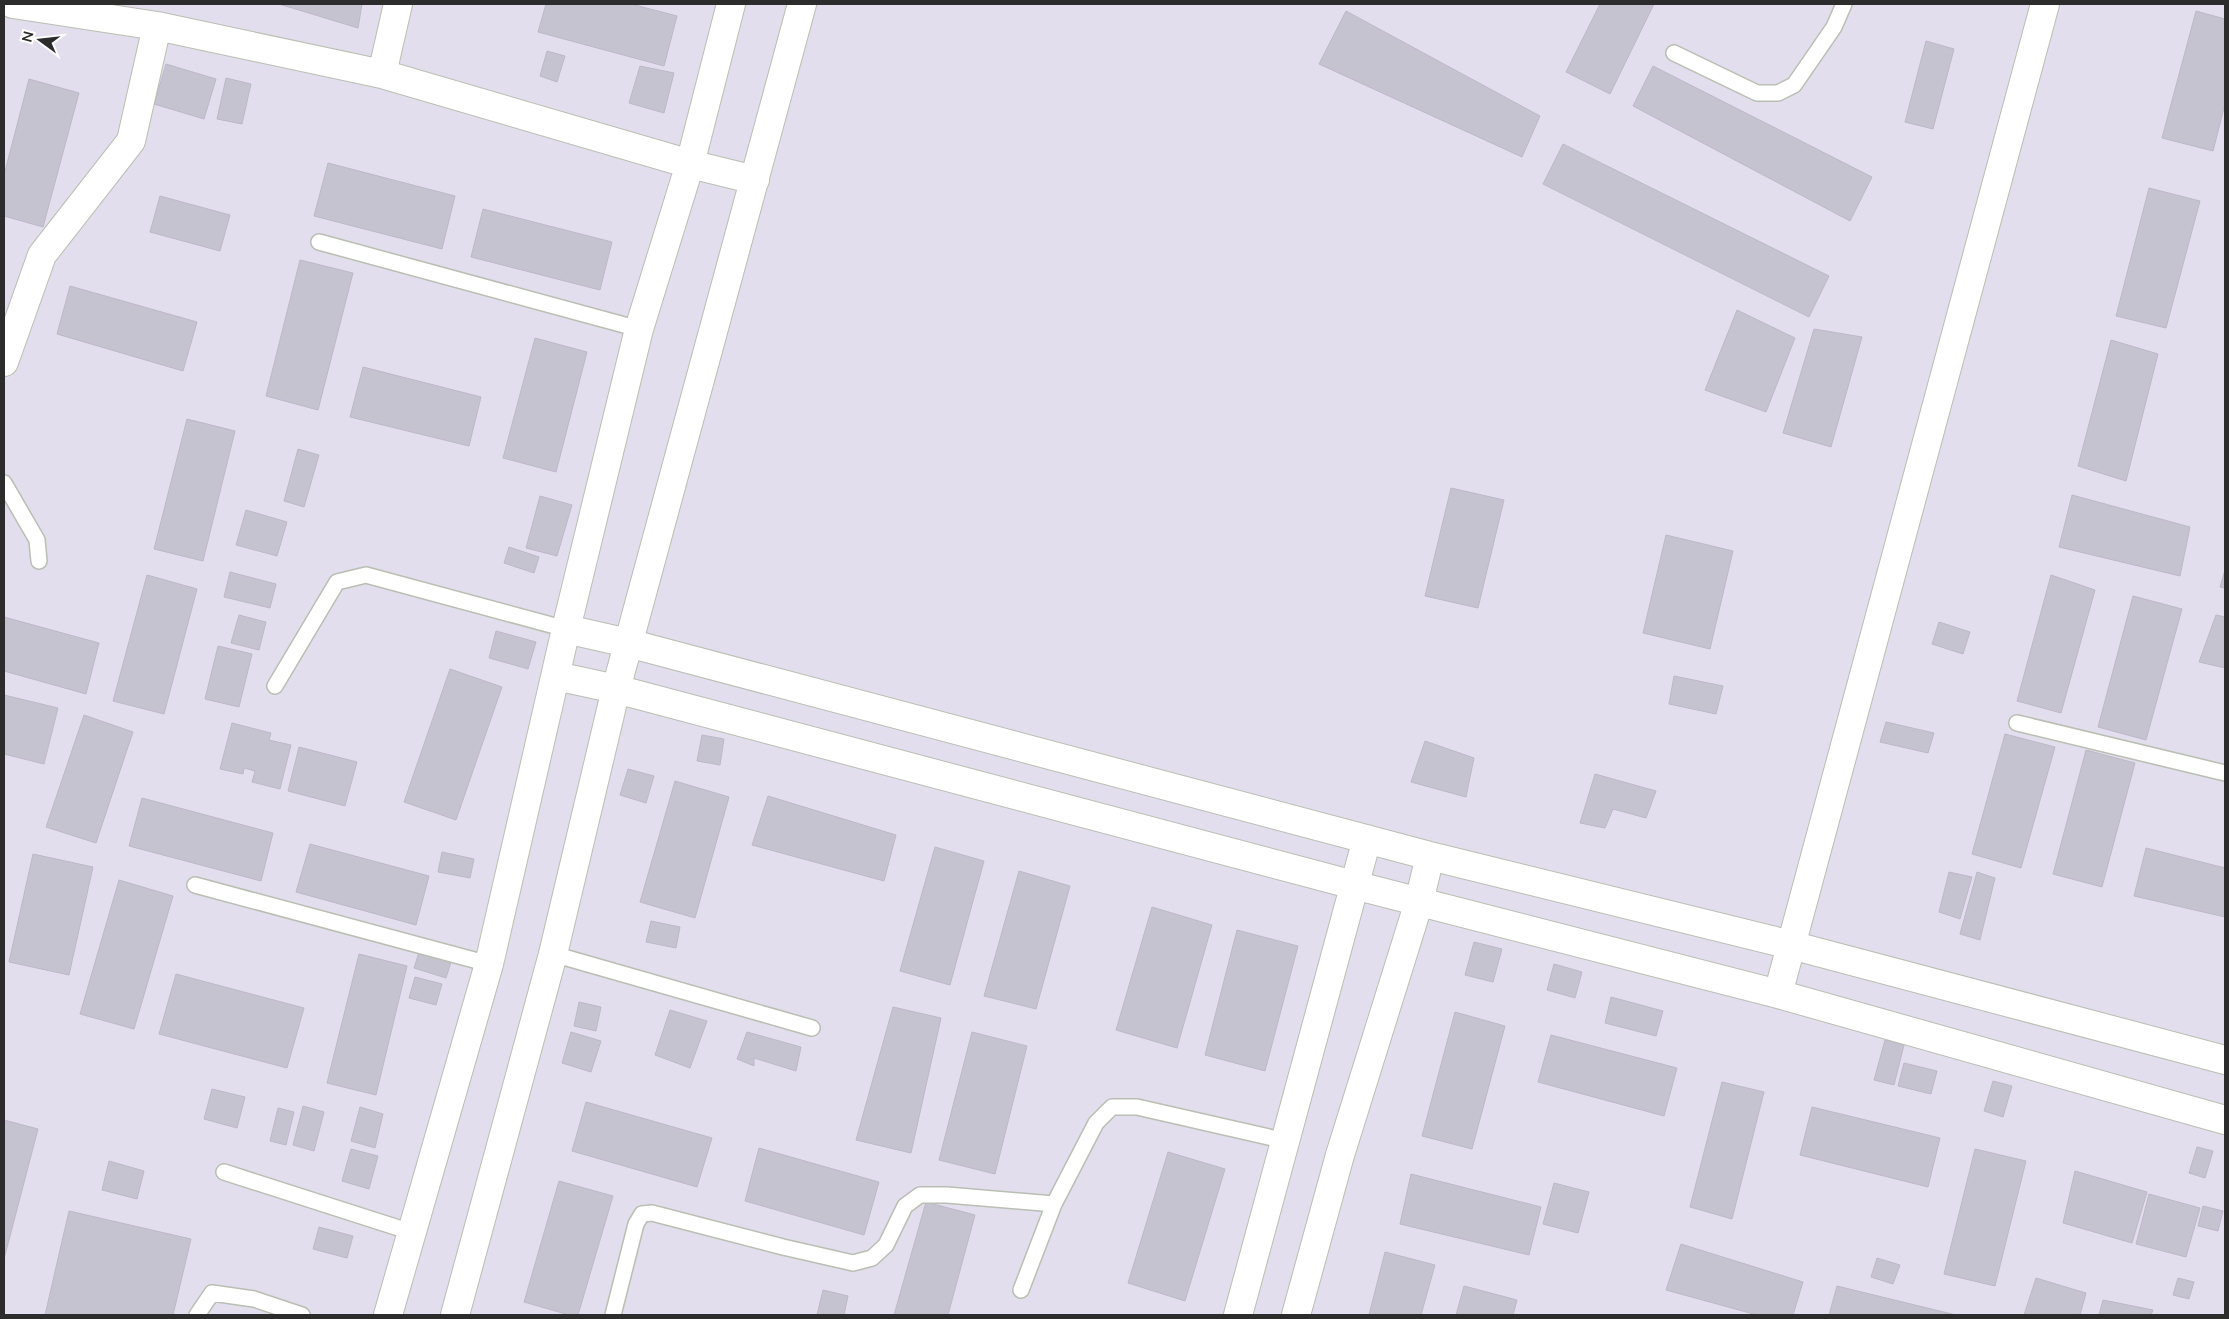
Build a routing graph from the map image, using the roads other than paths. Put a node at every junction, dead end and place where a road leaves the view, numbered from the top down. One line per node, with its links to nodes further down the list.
1 (14, 4): 7 (street)
2 (398, 4): 9 (street)
3 (731, 4): 10 (street)
4 (802, 4): 11 (street)
5 (1844, 4): 8 (lane)
6 (2046, 4): 29 (street)
7 (157, 26): 9 (street); 14 (street)
8 (1674, 53)
9 (382, 74): 10 (street)
10 (690, 164): 11 (street); 13 (street)
11 (755, 180): 18 (street)
12 (319, 242): 13 (lane)
13 (639, 329): 17 (street)
14 (4, 362)
15 (4, 483): 16 (lane)
16 (39, 561)
17 (566, 629): 18 (street); 19 (street); 20 (lane)
18 (628, 643): 21 (street); 24 (street)
19 (556, 676): 21 (street); 31 (street)
20 (275, 686)
21 (616, 689): 27 (street); 30 (street)
22 (2017, 723): 23 (lane)
23 (2225, 773)
24 (1367, 839): 25 (street); 27 (street)
25 (1430, 856): 28 (street); 29 (street)
26 (195, 885): 31 (lane)
27 (1354, 885): 28 (street); 36 (street)
28 (1419, 902): 32 (street); 47 (street)
29 (1791, 945): 32 (street); 34 (street)
30 (553, 954): 33 (lane); 44 (street)
31 (489, 964): 39 (street)
32 (1778, 994): 35 (street)
33 (812, 1028)
34 (2225, 1060)
35 (2225, 1120)
36 (1286, 1141): 38 (lane); 46 (street)
37 (224, 1172): 39 (lane)
38 (1054, 1204): 40 (lane); 45 (lane)
39 (411, 1232): 43 (street)
40 (1021, 1290)
41 (197, 1315): 42 (lane)
42 (302, 1315)
43 (388, 1315)
44 (455, 1315)
45 (613, 1315)
46 (1238, 1315)
47 (1296, 1315)

